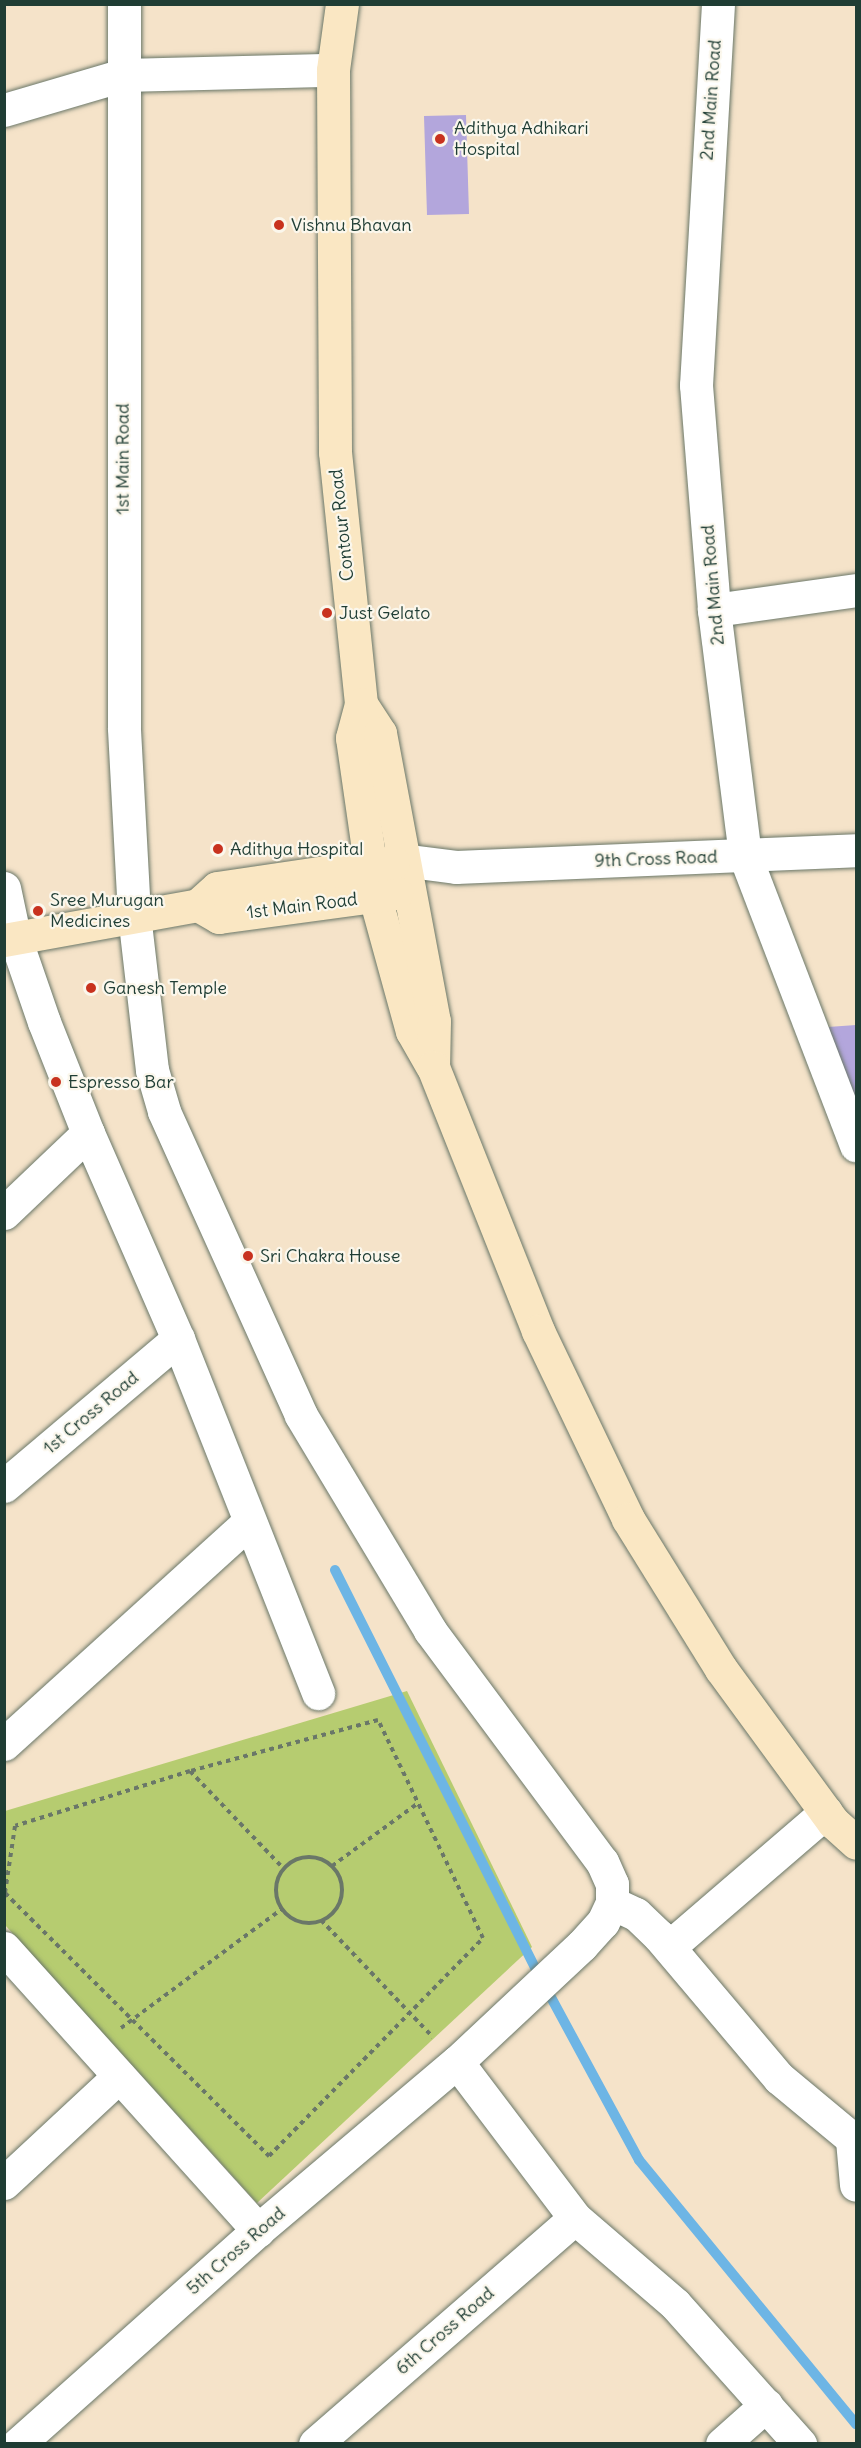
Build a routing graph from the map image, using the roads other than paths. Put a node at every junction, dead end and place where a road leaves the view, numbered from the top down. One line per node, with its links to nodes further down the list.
1 (124, 4): 5 (street, 1st Main Road)
2 (342, 4): 4 (main road, Contour Road)
3 (718, 4): 8 (street, 2nd Main Road)
4 (333, 70): 5 (street); 9 (main road, Contour Road)
5 (123, 75): 6 (street); 15 (street, 1st Main Road)
6 (4, 110)
7 (856, 590): 8 (street)
8 (714, 610): 11 (street, 2nd Main Road)
9 (361, 704): 12 (main road); 13 (main road, Contour Road)
10 (856, 850): 11 (street, 9th Cross Road)
11 (745, 856): 12 (street, 9th Cross Road); 19 (street, 2nd Main Road)
12 (405, 875): 13 (main road, 1st Main Road); 17 (main road)
13 (373, 882): 15 (main road, 1st Main Road); 17 (main road, Contour Road)
14 (4, 888): 16 (street)
15 (134, 914): 16 (main road, 1st Main Road); 28 (street)
16 (9, 937): 18 (street)
17 (433, 1067): 26 (main road)
18 (88, 1133): 20 (street); 21 (street)
19 (856, 1145)
20 (4, 1213)
21 (178, 1340): 22 (street, 1st Cross Road); 23 (street)
22 (4, 1486)
23 (248, 1523): 24 (street); 25 (street)
24 (318, 1693)
25 (4, 1744)
26 (826, 1812): 27 (main road); 29 (street)
27 (856, 1843)
28 (612, 1903): 29 (street); 31 (street, 5th Cross Road)
29 (669, 1947): 33 (street)
30 (4, 1948): 32 (street)
31 (457, 2062): 36 (street); 37 (street, 5th Cross Road)
32 (119, 2076): 34 (street); 37 (street)
33 (854, 2141): 35 (street)
34 (4, 2182)
35 (856, 2185)
36 (575, 2218): 38 (street); 40 (street, 6th Cross Road)
37 (258, 2230): 39 (street, 5th Cross Road)
38 (766, 2405): 41 (street); 42 (street)
39 (18, 2444)
40 (315, 2444)
41 (722, 2444)
42 (800, 2444)

